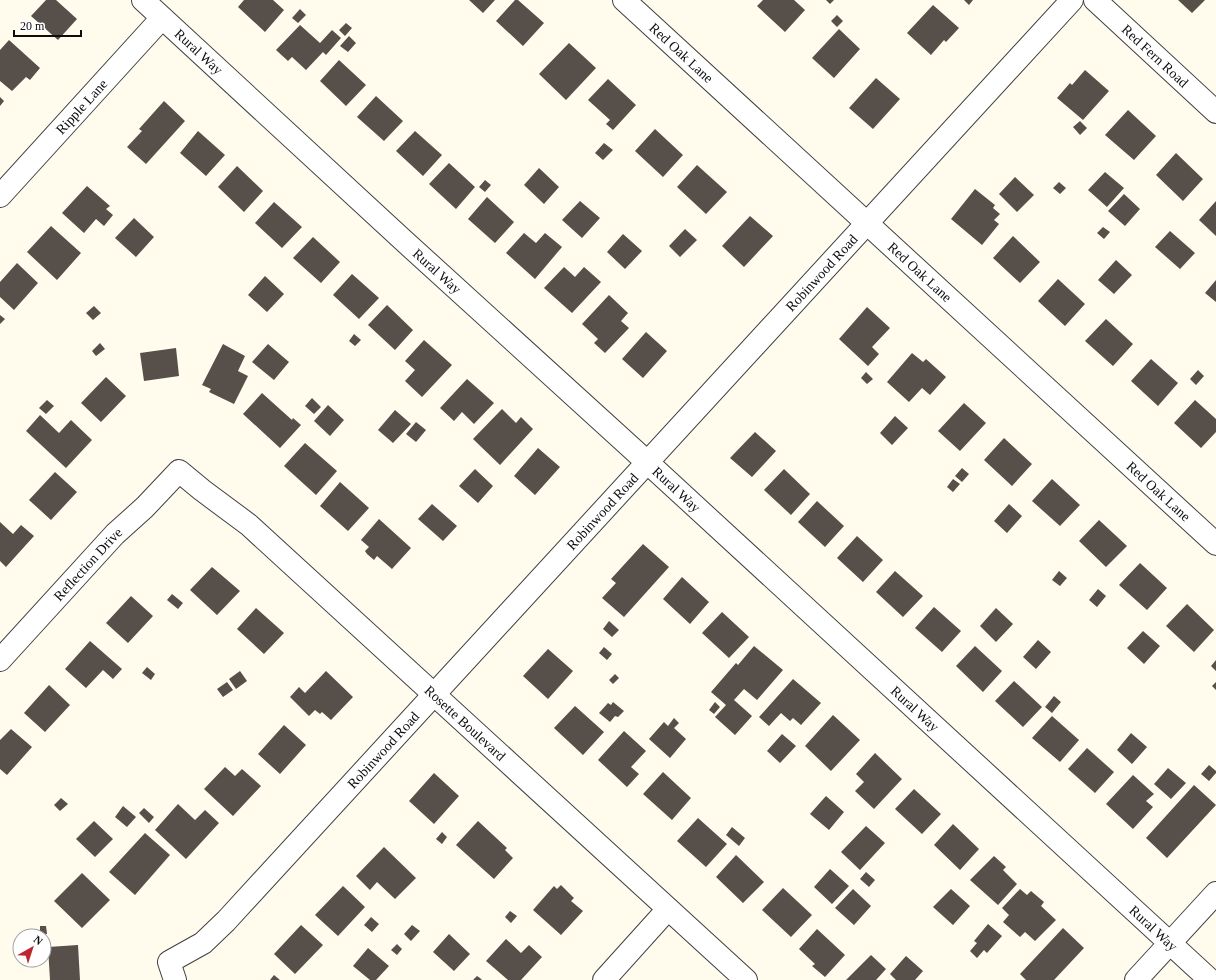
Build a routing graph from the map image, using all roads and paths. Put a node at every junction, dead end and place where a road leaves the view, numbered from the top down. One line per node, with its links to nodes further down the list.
1 (143, 0): 5 (street, Rural Way)
2 (624, 0): 8 (street, Red Oak Lane)
3 (1072, 0): 8 (street, Robinwood Road)
4 (1095, 0): 6 (street, Red Fern Road)
5 (162, 18): 7 (street, Ripple Lane); 9 (street, Rural Way)
6 (1216, 112)
7 (0, 196)
8 (867, 223): 9 (street, Robinwood Road); 11 (street, Red Oak Lane)
9 (647, 462): 13 (street, Robinwood Road); 16 (street, Rural Way)
10 (179, 471): 12 (street, Reflection Drive); 13 (street, Rosette Boulevard)
11 (1216, 544)
12 (0, 660)
13 (434, 695): 15 (street, Rosette Boulevard); 17 (street, Robinwood Road)
14 (1216, 893): 16 (street)
15 (668, 909): 18 (street); 19 (street, Rosette Boulevard)
16 (1170, 943): 20 (street); 21 (street, Rural Way)
17 (175, 980)
18 (604, 980)
19 (746, 980)
20 (1136, 980)
21 (1210, 980)

